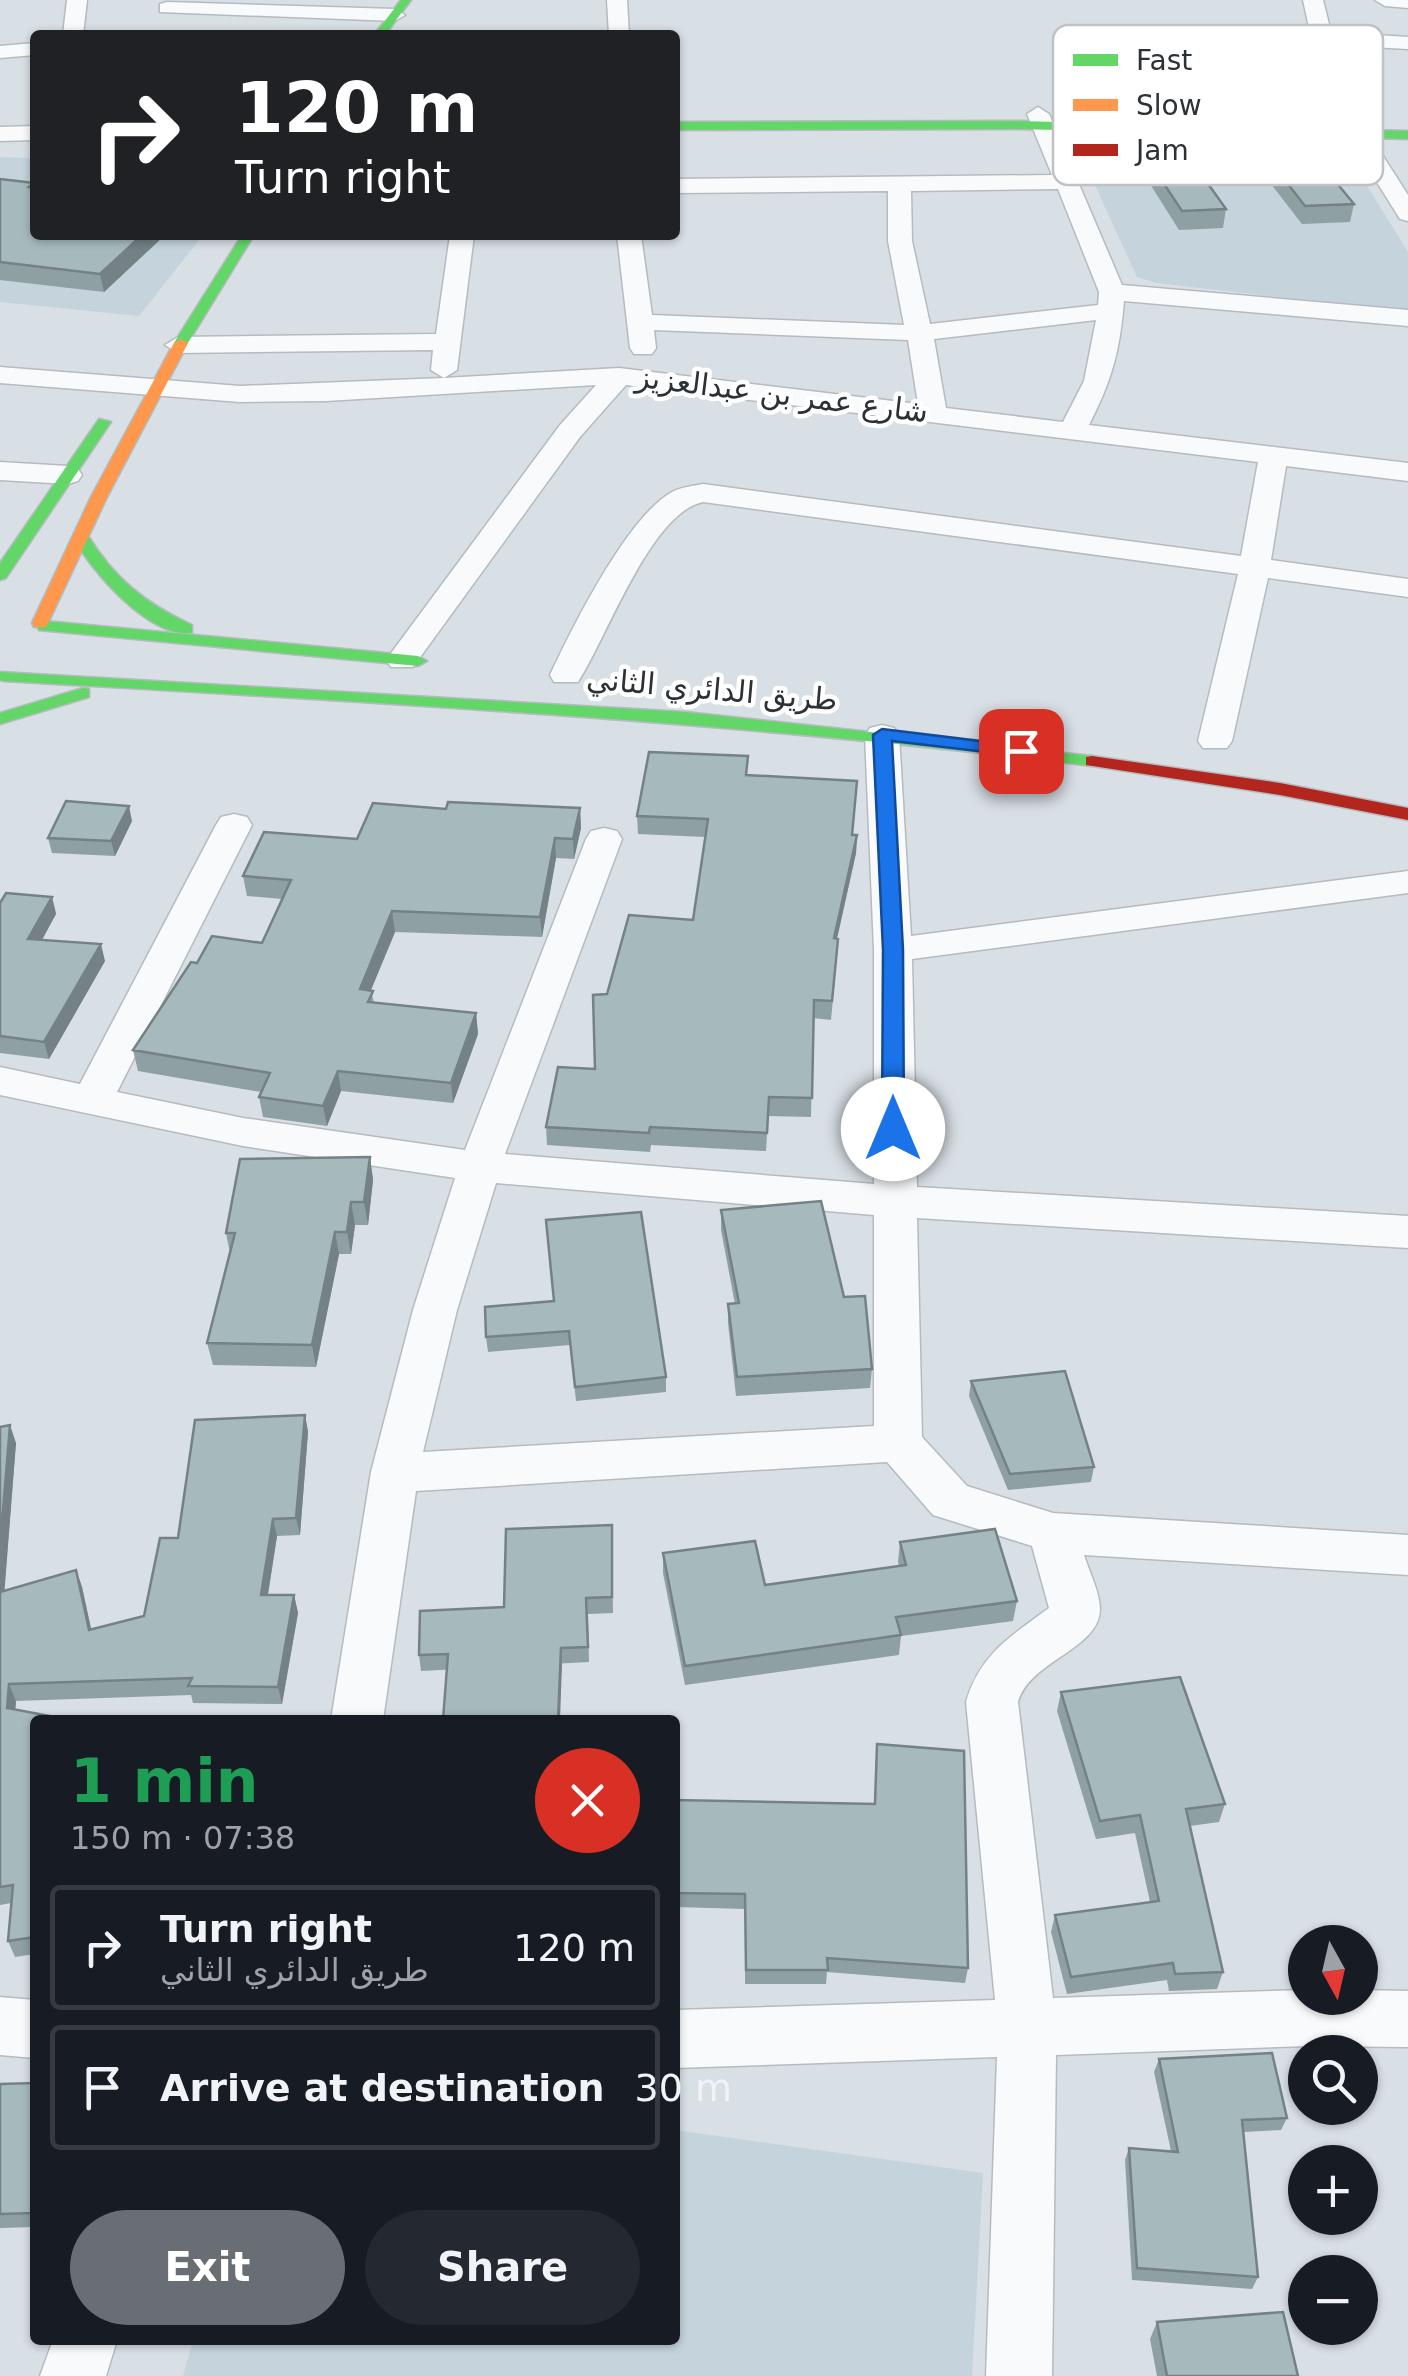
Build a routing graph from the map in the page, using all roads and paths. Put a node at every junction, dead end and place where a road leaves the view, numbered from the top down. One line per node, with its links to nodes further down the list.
1 (77, 0): 10 (street)
2 (422, 0): 8 (main road)
3 (617, 0): 11 (street)
4 (1313, 0): 9 (street)
5 (1386, 0): 6 (street)
6 (1408, 2)
7 (166, 10): 8 (street)
8 (399, 17)
9 (1319, 25)
10 (74, 30)
11 (619, 30)
12 (1383, 42): 13 (street)
13 (1408, 43)
14 (30, 49): 15 (street)
15 (0, 52)
16 (680, 115): 17 (main road)
17 (1040, 120): 18 (main road); 20 (main road); 26 (street)
18 (1053, 120)
19 (1408, 124): 21 (main road)
20 (680, 126)
21 (1383, 126)
22 (1383, 132): 25 (main road)
23 (30, 133): 24 (street)
24 (0, 134)
25 (1408, 135)
26 (1053, 151)
27 (1383, 172): 32 (street)
28 (1053, 182): 29 (street)
29 (900, 184): 31 (street); 40 (street)
30 (1067, 185): 37 (street)
31 (680, 186)
32 (1406, 206)
33 (223, 240): 42 (main road)
34 (244, 240): 42 (main road)
35 (461, 240): 41 (street)
36 (631, 240): 39 (street)
37 (1111, 302): 38 (street); 40 (street); 48 (street)
38 (1408, 318)
39 (640, 322): 40 (street); 44 (street)
40 (918, 333): 47 (street)
41 (446, 342): 42 (street); 45 (street)
42 (159, 350): 46 (main road); 46 (main road)
43 (0, 375): 46 (street, شارع عمر بن عبدالعزيز)
44 (633, 377): 45 (street, شارع عمر بن عبدالعزيز); 47 (street, شارع عمر بن عبدالعزيز); 62 (street)
45 (443, 386): 46 (street, شارع عمر بن عبدالعزيز)
46 (140, 388): 52 (main road); 54 (main road)
47 (933, 412): 48 (street, شارع عمر بن عبدالعزيز)
48 (1072, 429): 49 (street, شارع عمر بن عبدالعزيز)
49 (1274, 454): 51 (street, شارع عمر بن عبدالعزيز); 56 (street)
50 (0, 471): 52 (street)
51 (1408, 472)
52 (68, 475): 53 (main road)
53 (29, 535): 55 (main road); 57 (main road)
54 (81, 537): 60 (main road); 61 (main road)
55 (0, 553)
56 (1255, 566): 58 (street); 64 (street); 69 (street)
57 (0, 575)
58 (1408, 588)
59 (12, 615): 60 (main road)
60 (43, 624): 61 (main road); 65 (main road)
61 (216, 642): 62 (main road)
62 (402, 660): 63 (main road)
63 (440, 663)
64 (566, 675)
65 (2, 677): 66 (main road, طريق الدائري الثاني)
66 (122, 682): 67 (main road); 68 (main road, طريق الدائري الثاني)
67 (0, 720)
68 (882, 735): 70 (main road, طريق الدائري الثاني); 74 (street)
69 (1215, 741)
70 (1408, 814)
71 (234, 825): 76 (street)
72 (604, 839): 77 (street)
73 (1408, 882): 74 (street)
74 (893, 950): 78 (street)
75 (0, 1080): 76 (street)
76 (93, 1098): 77 (street)
77 (478, 1167): 78 (street); 81 (street)
78 (893, 1201): 79 (street); 80 (street)
79 (1408, 1232)
80 (898, 1443): 81 (street); 82 (street)
81 (394, 1473): 84 (street)
82 (1053, 1533): 83 (street); 87 (street)
83 (1408, 1555)
84 (358, 1715)
85 (1408, 2019): 87 (street)
86 (0, 2026): 88 (street)
87 (1026, 2026): 89 (street); 92 (street)
88 (30, 2029)
89 (680, 2039)
90 (82, 2345): 91 (street)
91 (73, 2376)
92 (1018, 2376)

